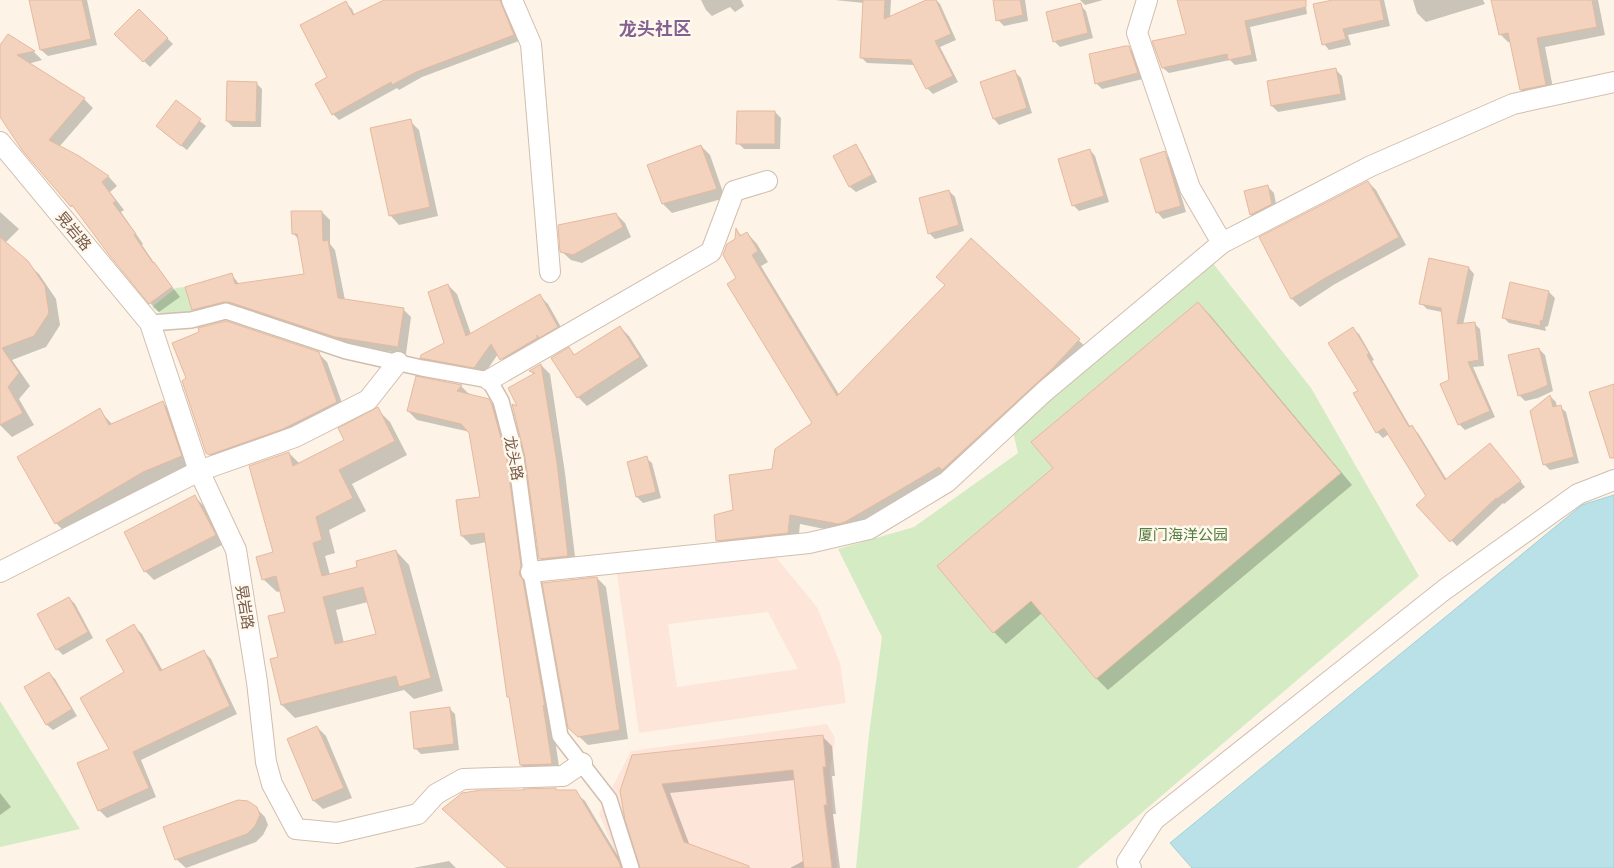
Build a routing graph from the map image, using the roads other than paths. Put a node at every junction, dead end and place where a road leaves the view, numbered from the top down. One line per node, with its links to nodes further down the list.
1 (512, 0): 7 (street)
2 (1147, 0): 6 (street)
3 (1614, 82): 6 (street)
4 (0, 142): 8 (street, 晃岩路)
5 (766, 181): 10 (street)
6 (1222, 244): 14 (street)
7 (550, 272)
8 (150, 323): 9 (street); 11 (street, 晃岩路)
9 (398, 362): 10 (street); 11 (street)
10 (489, 380): 14 (street, 龙头路)
11 (199, 471): 13 (street); 15 (street, 晃岩路)
12 (1614, 480): 17 (street)
13 (0, 572)
14 (531, 572): 15 (street, 龙头路)
15 (582, 763): 16 (street, 龙头路)
16 (631, 868)
17 (1131, 868)

